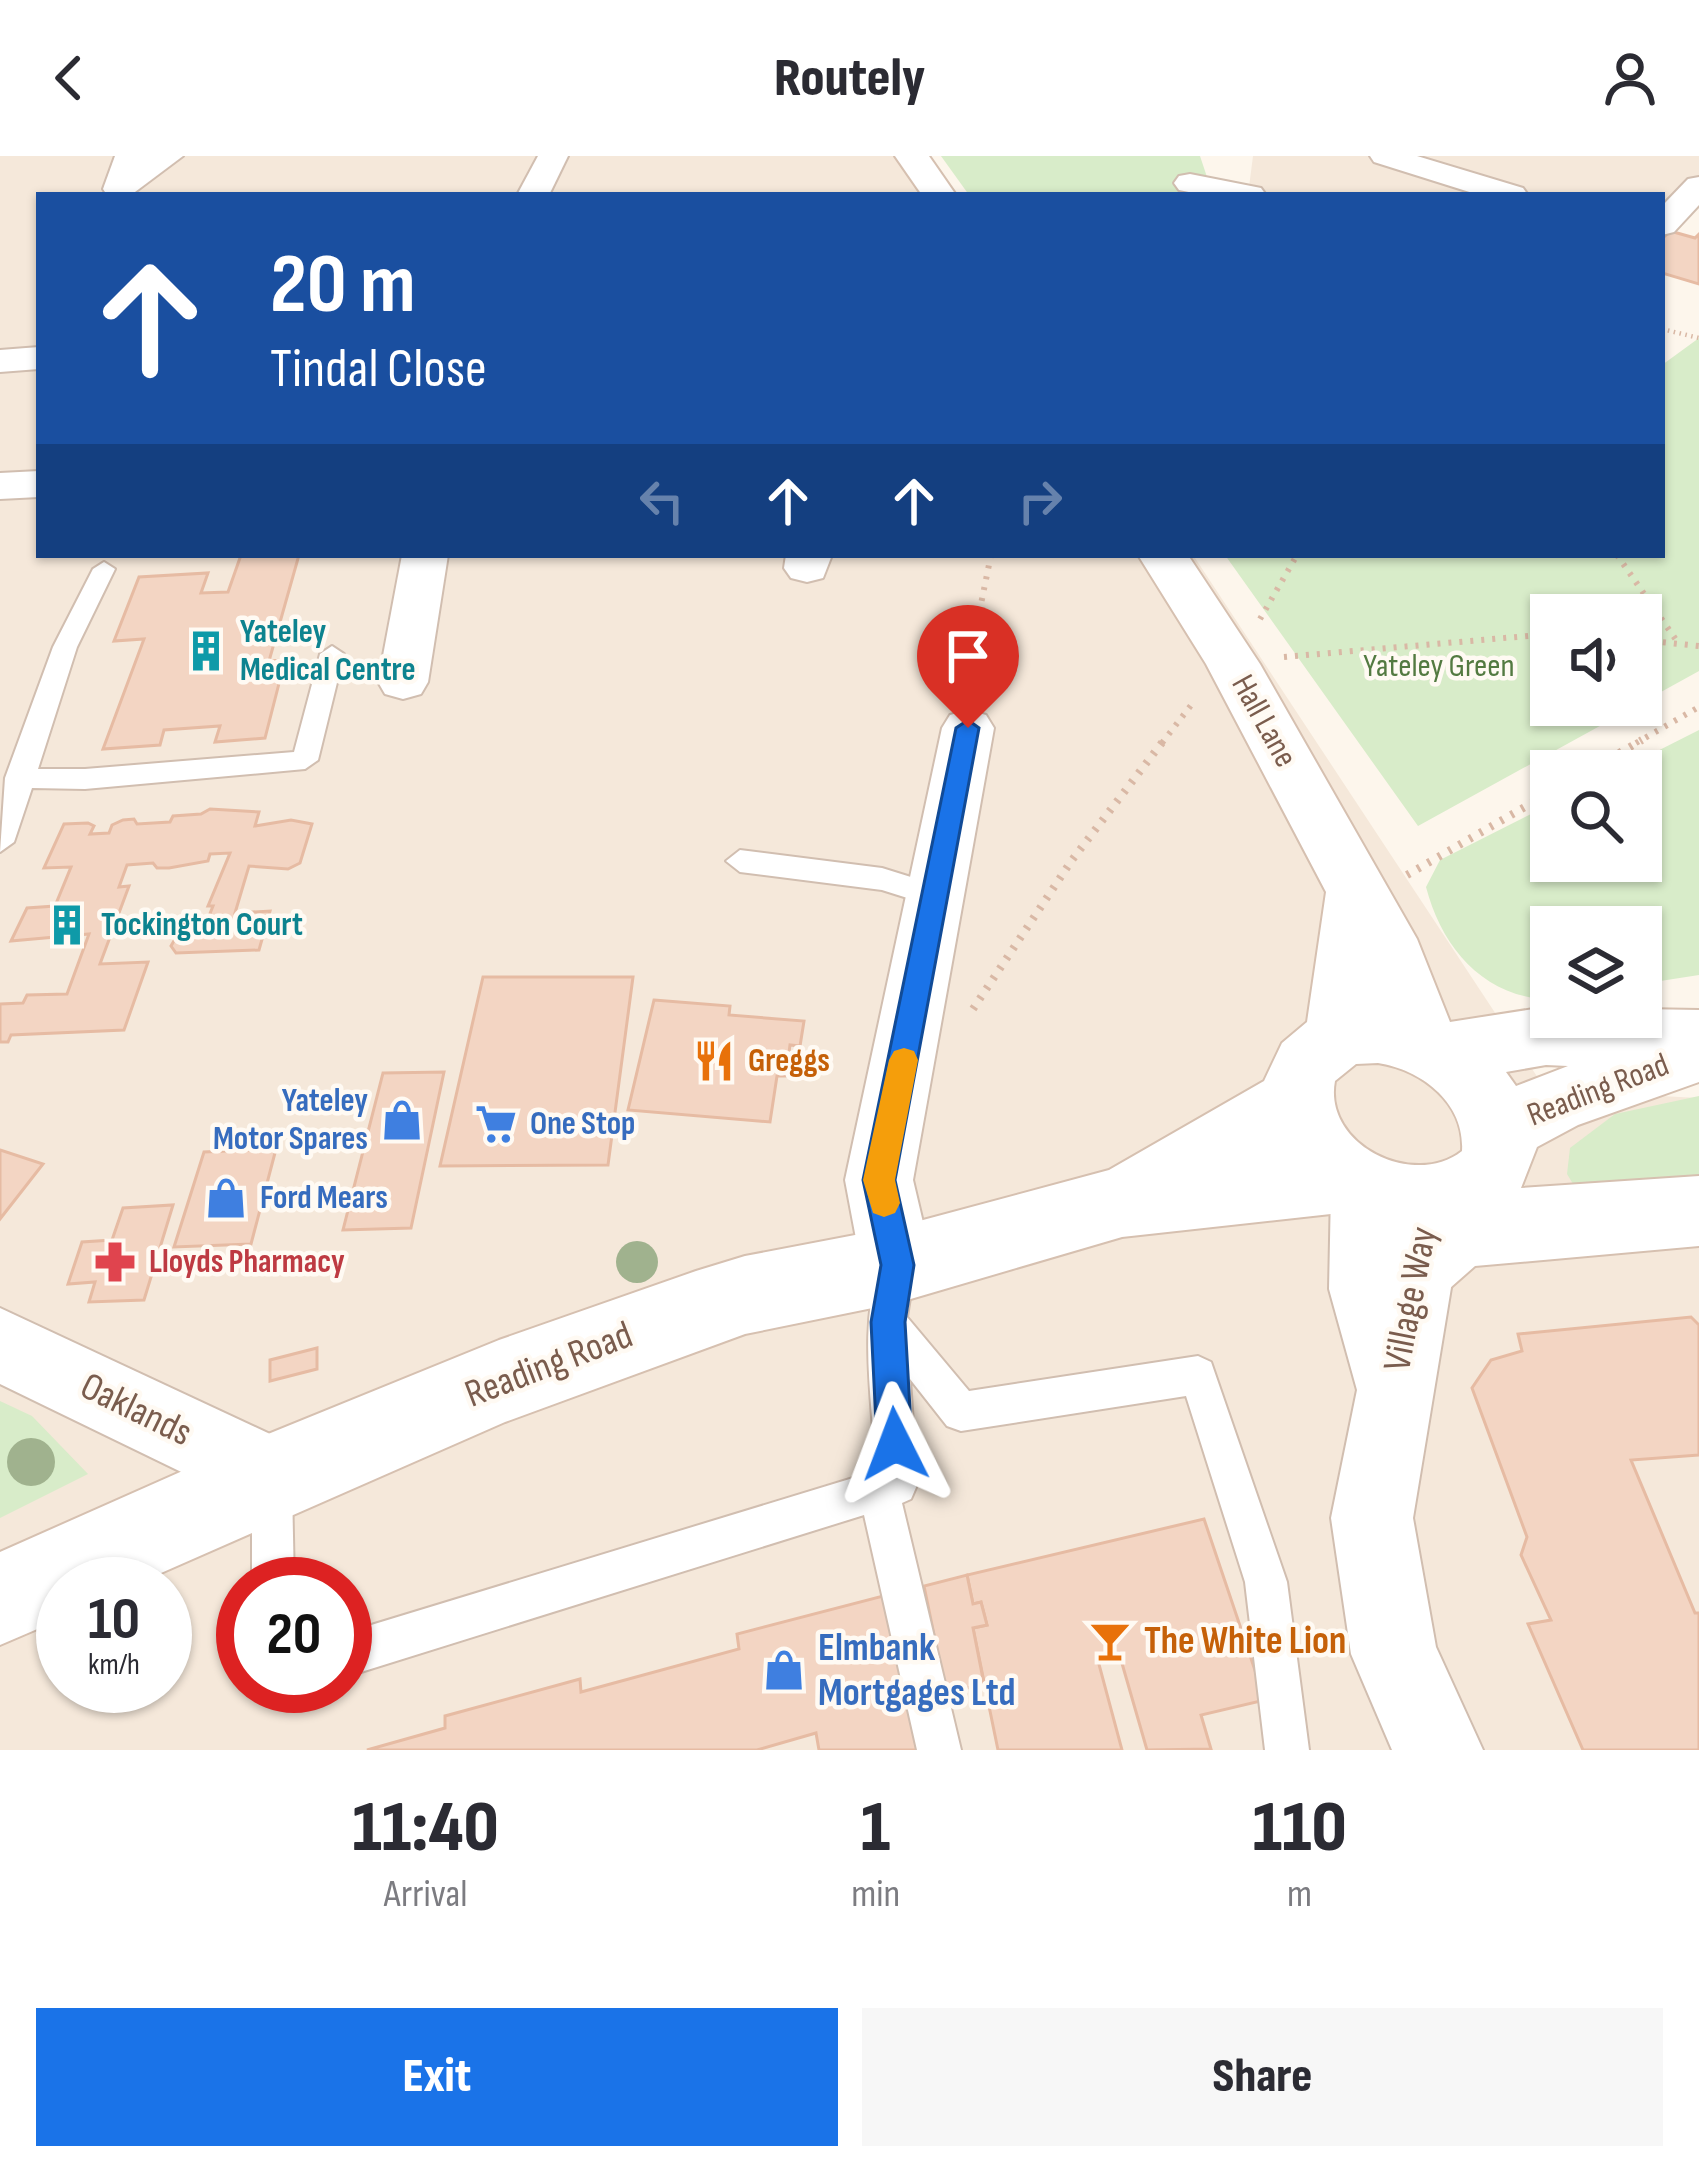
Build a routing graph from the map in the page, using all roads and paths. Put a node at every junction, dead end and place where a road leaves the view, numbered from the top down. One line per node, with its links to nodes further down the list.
1 (130, 156): 2 (street)
2 (168, 156)
3 (553, 156): 8 (street)
4 (912, 156): 9 (main road)
5 (1385, 156): 11 (street)
6 (1187, 178): 10 (street)
7 (1699, 186): 12 (street)
8 (535, 192)
9 (937, 192)
10 (1239, 192)
11 (1503, 192)
12 (1665, 222)
13 (1665, 330): 14 (path)
14 (1699, 338)
15 (36, 358): 16 (street)
16 (0, 361)
17 (36, 484): 18 (street)
18 (0, 486)
19 (424, 558): 31 (street)
20 (990, 558): 33 (path)
21 (1165, 558): 30 (main road, Hall Lane)
22 (1296, 558): 30 (path)
23 (1619, 558): 27 (path)
24 (104, 569): 35 (lane)
25 (1530, 636): 30 (path)
26 (1662, 642): 27 (path)
27 (1678, 644): 28 (path)
28 (1699, 646)
29 (332, 654): 35 (lane)
30 (1233, 664): 39 (main road, Hall Lane); 41 (path)
31 (403, 682)
32 (1699, 707): 34 (path)
33 (968, 728): 40 (street)
34 (1624, 750)
35 (18, 778): 37 (lane)
36 (1530, 803): 39 (path)
37 (3, 827)
38 (740, 861): 40 (lane)
39 (1375, 888): 42 (main road); 44 (main road, Hall Lane)
40 (936, 896): 50 (street)
41 (967, 1018)
42 (1340, 1037): 44 (main road); 46 (main road)
43 (1699, 1039): 44 (main road, Reading Road)
44 (1432, 1049): 47 (main road)
45 (1699, 1052): 47 (main road, Reading Road)
46 (1296, 1099): 47 (main road); 48 (main road, Reading Road)
47 (1440, 1195): 48 (main road, Reading Road); 49 (main road); 59 (street, Village Way)
48 (1122, 1202): 50 (main road, Reading Road)
49 (1699, 1211)
50 (893, 1294): 52 (main road, Reading Road); 53 (lane); 58 (lane)
51 (0, 1345): 52 (street, Oaklands)
52 (272, 1476): 54 (lane); 55 (main road, Reading Road)
53 (878, 1491): 56 (lane); 57 (lane)
54 (273, 1557)
55 (0, 1599)
56 (372, 1647)
57 (939, 1750)
58 (1287, 1750)
59 (1438, 1750)

